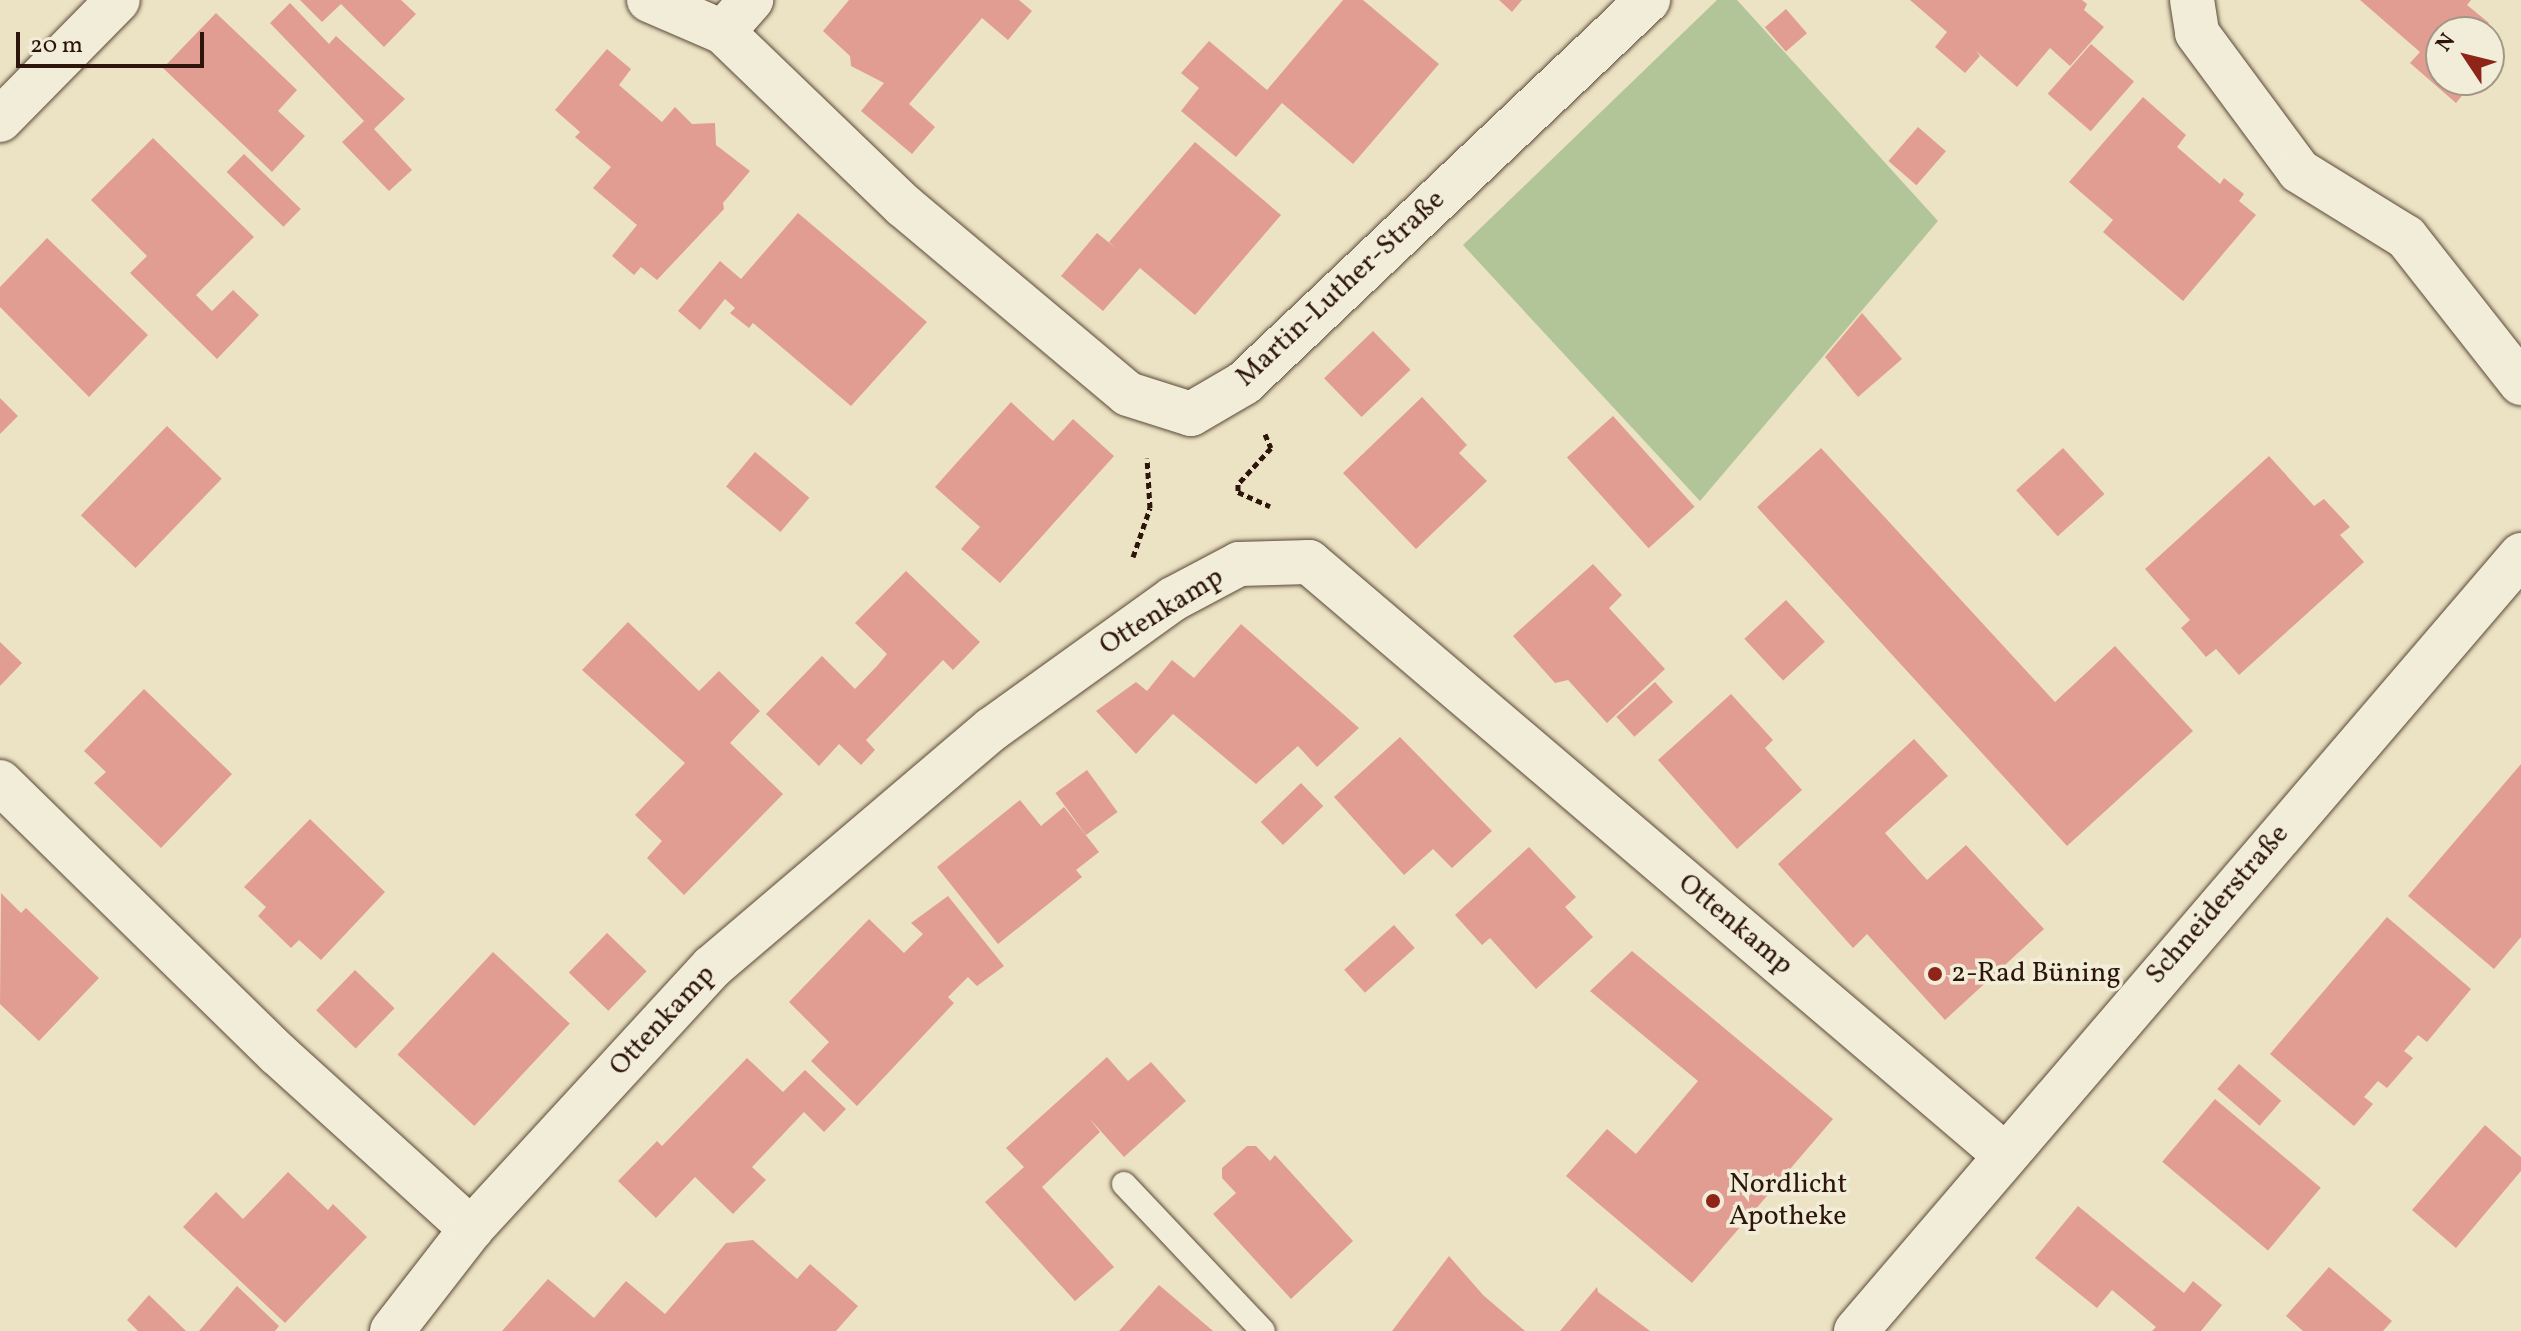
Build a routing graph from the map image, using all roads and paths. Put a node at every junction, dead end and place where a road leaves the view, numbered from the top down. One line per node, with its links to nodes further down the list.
1 (118, 0): 6 (street)
2 (649, 0): 5 (street, Martin-Luther-Straße)
3 (1648, 0): 7 (street, Martin-Luther-Straße)
4 (2192, 0): 8 (street)
5 (737, 16): 7 (street, Martin-Luther-Straße)
6 (0, 120)
7 (1244, 383): 12 (path)
8 (2521, 383)
9 (1148, 466): 10 (path)
10 (1142, 537)
11 (2521, 555): 14 (street, Schneiderstraße)
12 (1309, 562): 14 (street, Ottenkamp); 16 (street, Ottenkamp)
13 (0, 782): 16 (street)
14 (2005, 1155): 19 (street, Schneiderstraße)
15 (1124, 1184): 18 (lane)
16 (471, 1229): 17 (street, Ottenkamp)
17 (392, 1331)
18 (1263, 1331)
19 (1856, 1331)

